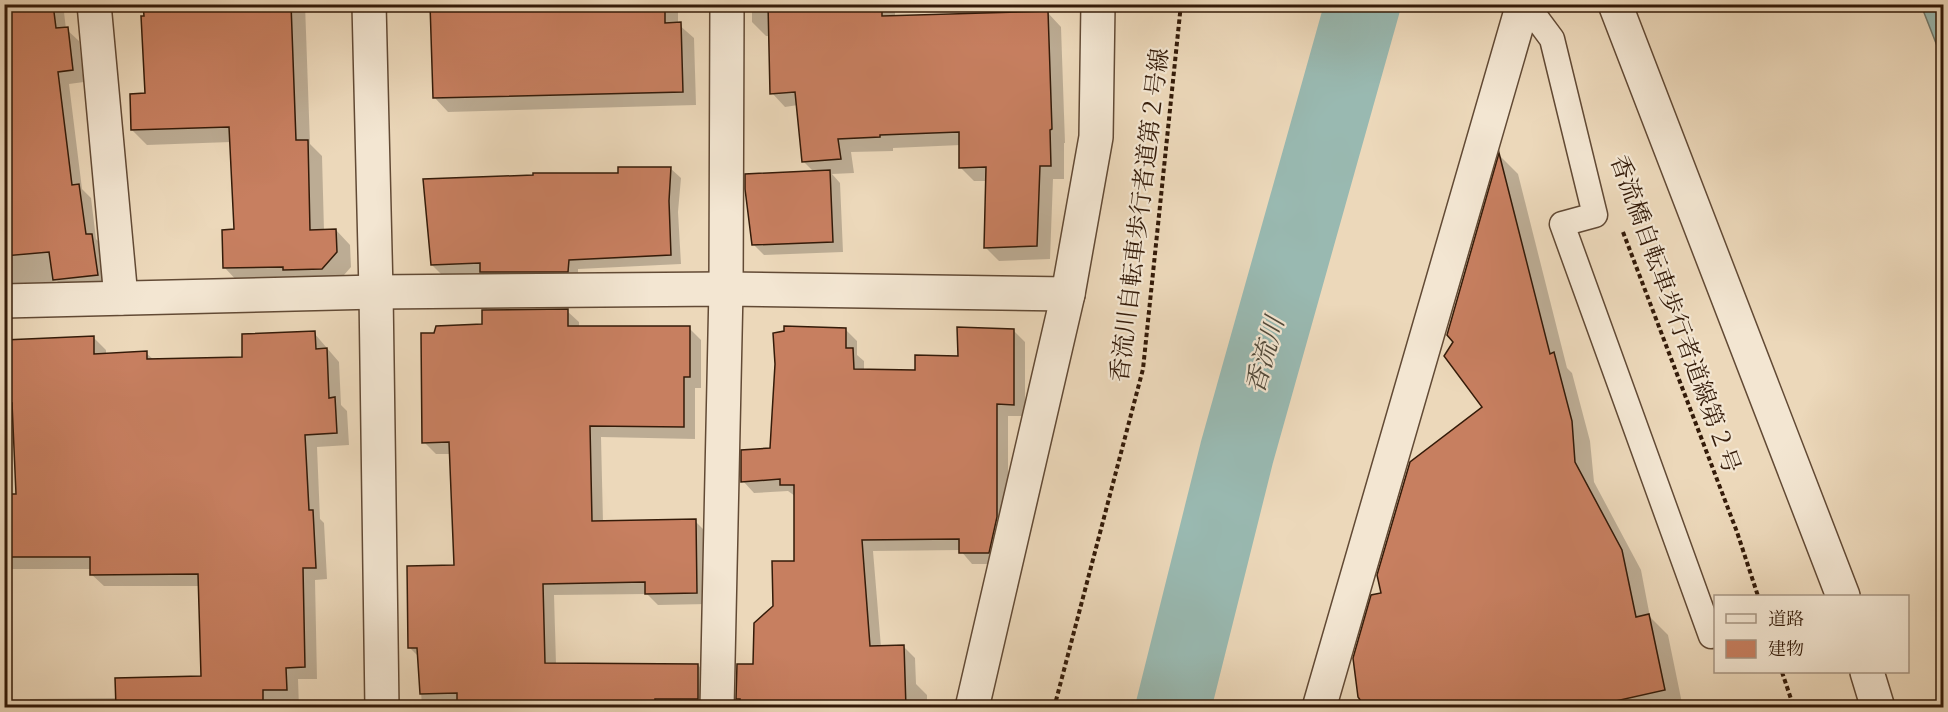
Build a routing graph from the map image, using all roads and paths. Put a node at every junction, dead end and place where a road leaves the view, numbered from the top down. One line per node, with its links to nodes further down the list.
1 (94, 4): 12 (street)
2 (369, 4): 10 (street)
3 (727, 4): 9 (street)
4 (1098, 4): 11 (street)
5 (1180, 4): 22 (path, 香流川自転車歩行者道第２号線)
6 (1524, 4): 16 (lane); 23 (street)
7 (1615, 4): 15 (street)
8 (1620, 225): 14 (path, 香流橋自転車歩行者道線第２号)
9 (726, 289): 10 (street); 11 (street); 20 (street)
10 (376, 292): 12 (street); 19 (street)
11 (1068, 294): 21 (street)
12 (121, 298): 13 (street)
13 (4, 301)
14 (1757, 595)
15 (1842, 595)
16 (1711, 636)
17 (1782, 673): 24 (path)
18 (1867, 673): 25 (street)
19 (382, 708)
20 (717, 708)
21 (972, 708)
22 (1054, 708)
23 (1319, 708)
24 (1794, 708)
25 (1878, 708)

